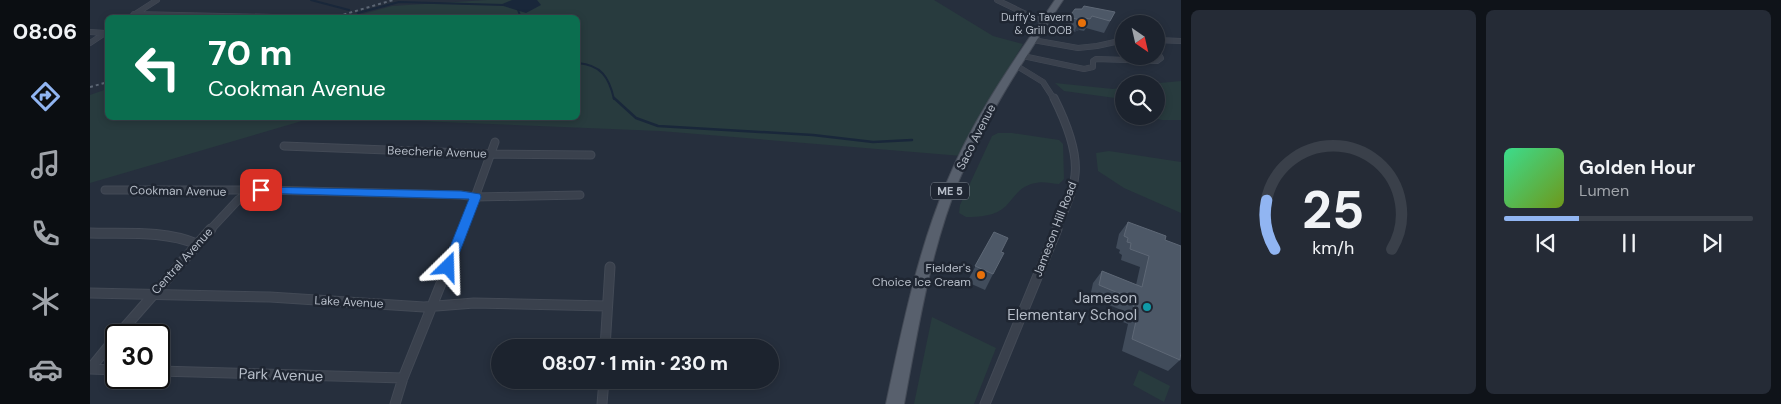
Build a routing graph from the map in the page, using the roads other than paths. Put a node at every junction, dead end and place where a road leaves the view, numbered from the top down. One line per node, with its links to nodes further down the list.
1 (157, 0): 4 (street)
2 (997, 0): 5 (street)
3 (1059, 0): 5 (main road, Saco Avenue / ME 5)
4 (134, 15)
5 (1046, 21): 9 (main road, Saco Avenue / ME 5)
6 (90, 32): 7 (street)
7 (105, 32)
8 (105, 33): 13 (street)
9 (1033, 40): 11 (street); 15 (main road, Saco Avenue / ME 5)
10 (1165, 40): 12 (street)
11 (1115, 41)
12 (1181, 41)
13 (90, 43)
14 (1115, 59): 15 (street)
15 (1020, 61): 41 (main road, Saco Avenue / ME 5); 42 (street, Jameson Hill Road)
16 (495, 142): 18 (street)
17 (284, 146): 18 (street, Beecherie Avenue)
18 (490, 154): 19 (street, Beecherie Avenue); 23 (street)
19 (591, 155)
20 (106, 190): 21 (street, Cookman Avenue)
21 (251, 192): 23 (street, Cookman Avenue); 25 (street, Central Avenue)
22 (580, 195): 23 (street, Cookman Avenue)
23 (476, 197): 30 (street)
24 (90, 233): 25 (street)
25 (197, 244): 28 (street, Central Avenue)
26 (610, 266): 29 (street)
27 (90, 293): 28 (street, Lake Avenue)
28 (152, 294): 30 (street, Lake Avenue); 31 (street, Central Avenue)
29 (607, 306): 30 (street, Lake Avenue); 32 (street)
30 (432, 307): 37 (street)
31 (127, 324)
32 (605, 339)
33 (105, 351): 34 (street, Central Avenue)
34 (90, 369): 35 (street)
35 (105, 370)
36 (170, 371): 37 (street, Park Avenue)
37 (403, 378): 39 (street)
38 (603, 389): 40 (street)
39 (395, 404)
40 (602, 404)
41 (895, 404)
42 (985, 404)

